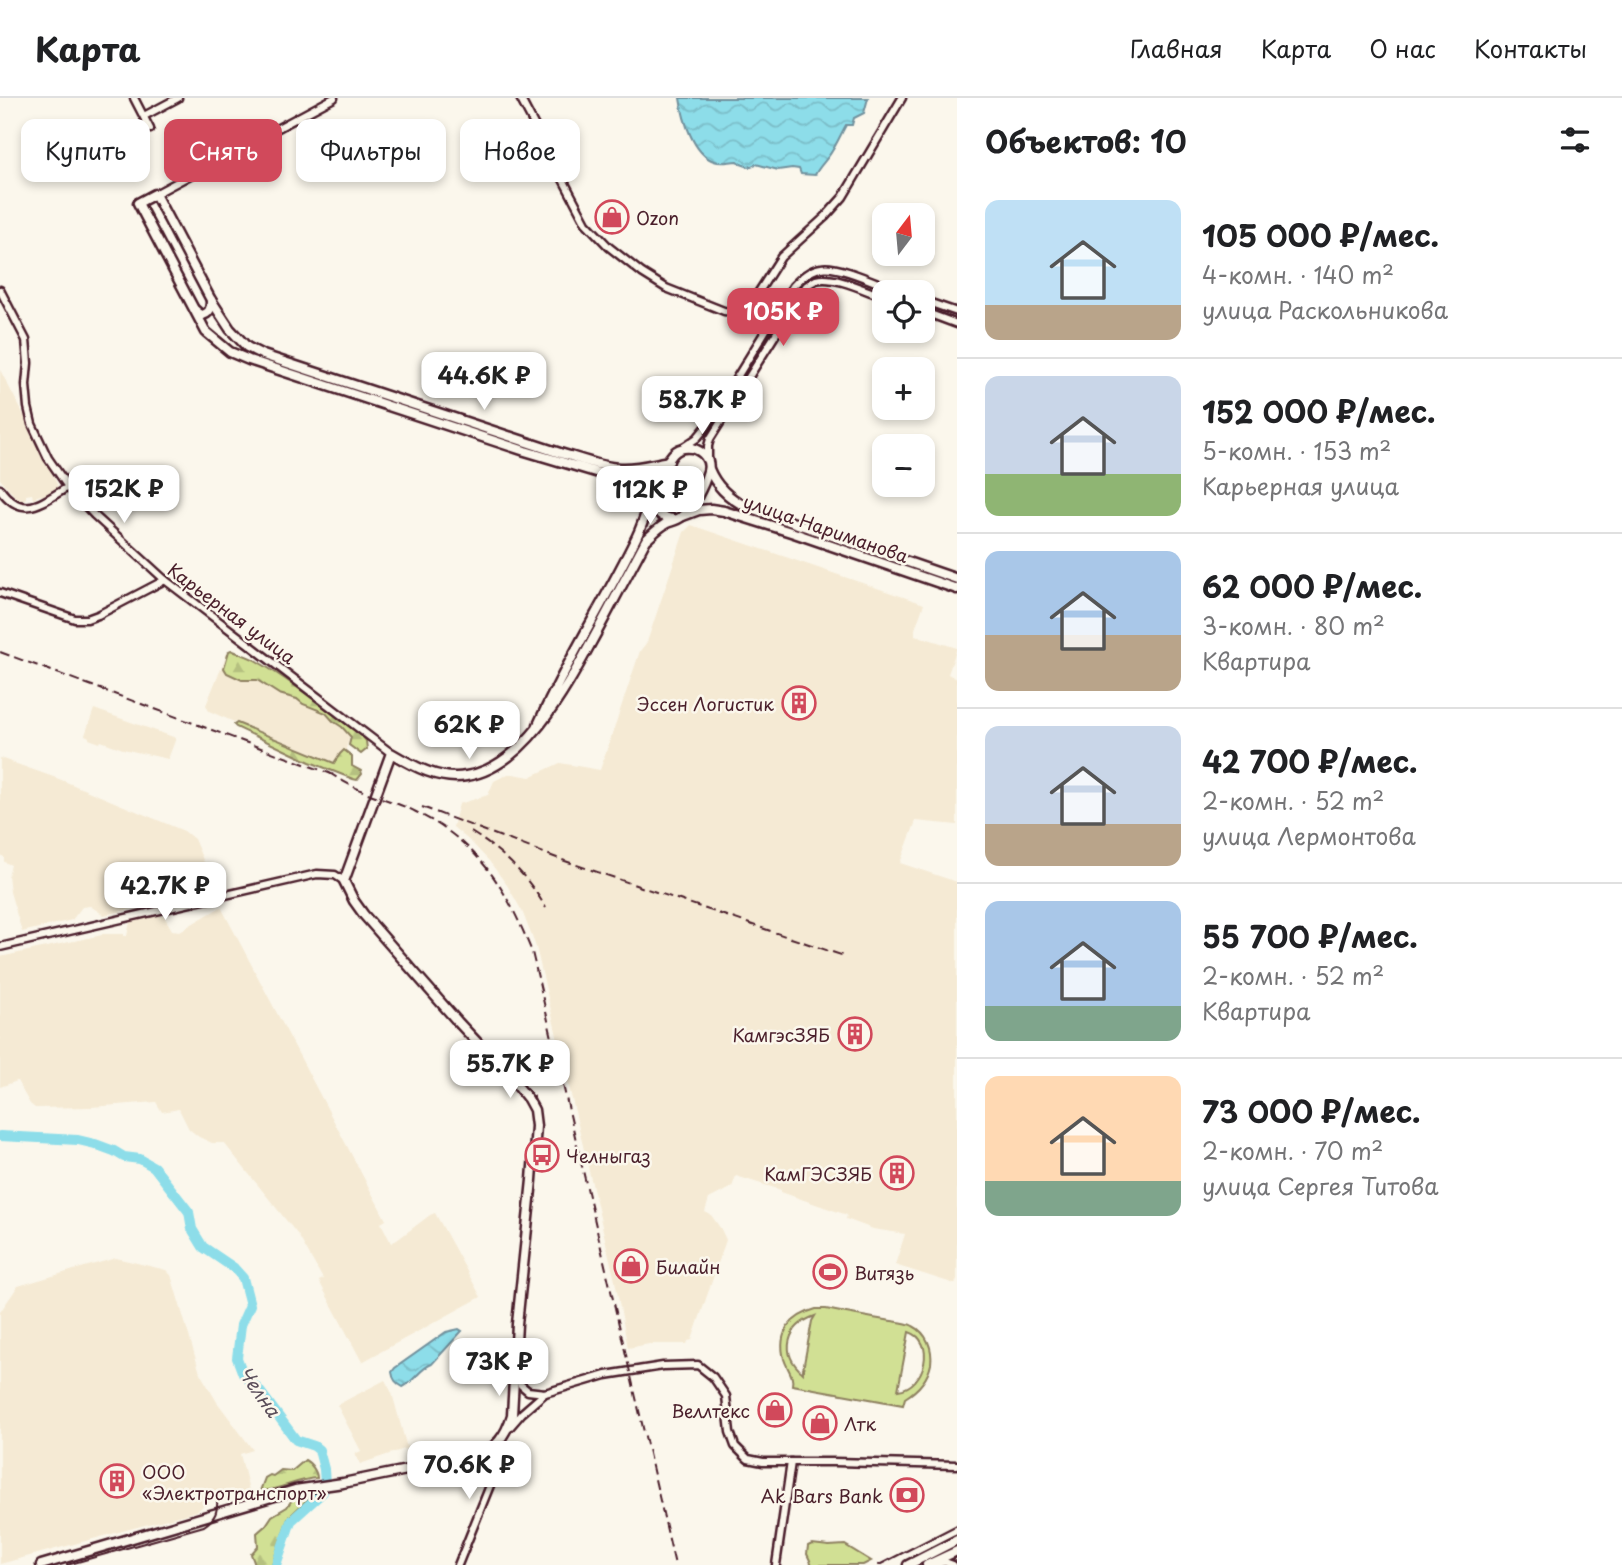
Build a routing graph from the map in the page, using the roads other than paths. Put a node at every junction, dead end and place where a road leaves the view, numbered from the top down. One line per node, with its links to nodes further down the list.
1 (134, 98): 6 (street)
2 (178, 98): 6 (street)
3 (334, 98): 8 (street)
4 (520, 98): 5 (street)
5 (902, 98)
6 (144, 116): 7 (street)
7 (145, 119)
8 (155, 194): 12 (main road); 14 (main road)
9 (872, 282): 18 (street)
10 (0, 290): 21 (street, Карьерная улица)
11 (872, 293): 20 (street)
12 (211, 300): 14 (main road); 19 (main road)
13 (935, 304): 15 (street)
14 (193, 308): 23 (main road)
15 (957, 312)
16 (935, 316): 17 (street)
17 (957, 324)
18 (681, 448): 19 (main road); 20 (main road)
19 (669, 461): 23 (main road)
20 (709, 465): 24 (main road); 25 (main road, улица Нариманова)
21 (68, 487): 22 (street); 26 (street, Карьерная улица)
22 (0, 489)
23 (651, 500): 24 (main road); 29 (main road)
24 (680, 518): 27 (main road, улица Нариманова); 29 (main road)
25 (957, 579)
26 (165, 580): 28 (street); 30 (street, Карьерная улица)
27 (957, 589)
28 (0, 593)
29 (538, 725): 30 (main road)
30 (391, 753): 31 (main road)
31 (344, 881): 32 (street); 33 (main road)
32 (0, 947)
33 (515, 1373): 34 (street); 35 (main road)
34 (545, 1393): 35 (street); 37 (street)
35 (508, 1428): 36 (main road)
36 (500, 1440): 41 (main road); 42 (street)
37 (791, 1462): 38 (street); 43 (street)
38 (957, 1465)
39 (957, 1541): 44 (main road)
40 (957, 1551): 45 (main road)
41 (41, 1565)
42 (458, 1565)
43 (776, 1565)
44 (908, 1565)
45 (928, 1565): 46 (street)
46 (953, 1565)

